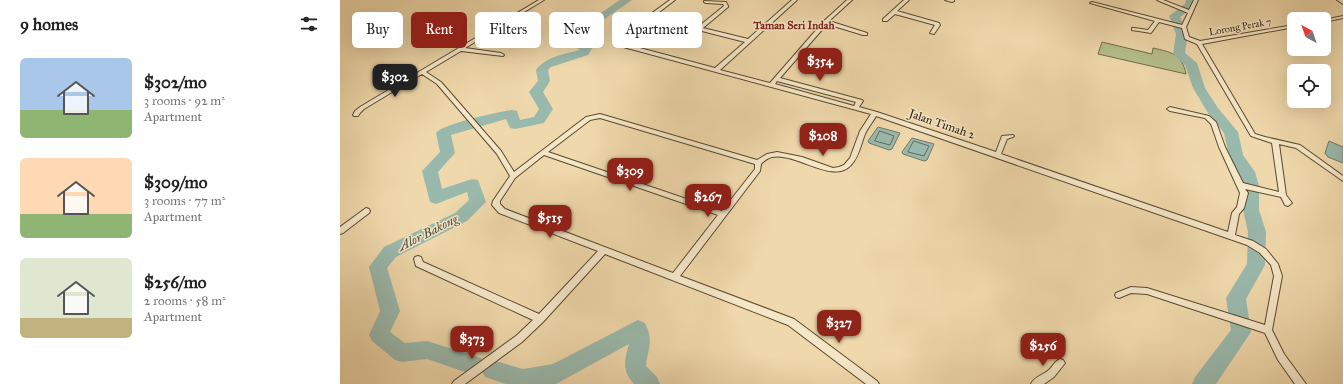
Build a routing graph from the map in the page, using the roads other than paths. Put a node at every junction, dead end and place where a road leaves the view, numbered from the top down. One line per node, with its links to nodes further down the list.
1 (542, 0): 30 (street)
2 (673, 0): 13 (street)
3 (795, 0): 27 (street)
4 (850, 0): 19 (street)
5 (907, 0): 14 (street)
6 (1159, 0): 12 (street)
7 (1196, 0): 12 (street)
8 (1340, 0): 10 (street)
9 (706, 2): 20 (street)
10 (1343, 2)
11 (1092, 3): 17 (street)
12 (1186, 10): 21 (street)
13 (657, 12)
14 (894, 12): 16 (street); 25 (street)
15 (1343, 17): 18 (street)
16 (885, 20)
17 (1158, 20): 21 (street); 23 (street)
18 (1331, 20)
19 (826, 22): 26 (street); 34 (street)
20 (702, 26)
21 (1183, 26): 28 (street, Lorong Perak 7)
22 (1287, 27): 28 (street, Lorong Perak 7)
23 (1134, 29)
24 (702, 30): 27 (street)
25 (932, 33)
26 (865, 34)
27 (748, 41): 32 (street)
28 (1199, 44): 41 (street)
29 (632, 48): 32 (street, Jalan Timah 2)
30 (459, 49): 31 (street); 33 (street)
31 (501, 55)
32 (716, 70): 35 (street, Jalan Timah 2)
33 (422, 72): 39 (street); 45 (street)
34 (776, 79): 35 (street); 36 (street)
35 (771, 85): 36 (street, Jalan Timah 2)
36 (856, 107): 38 (street, Jalan Timah 2)
37 (1170, 109): 47 (street)
38 (875, 113): 43 (street, Jalan Timah 2); 44 (street)
39 (356, 115)
40 (1011, 136): 43 (street)
41 (1275, 142): 46 (street); 48 (street)
42 (544, 153): 44 (street); 45 (street); 51 (street)
43 (998, 156): 53 (street, Jalan Timah 2)
44 (758, 164): 51 (street)
45 (513, 176): 54 (street)
46 (1343, 179)
47 (1243, 186): 48 (street); 53 (street)
48 (1284, 195): 49 (street)
49 (1288, 203)
50 (366, 211): 52 (street)
51 (723, 214): 56 (street)
52 (340, 231)
53 (1231, 235): 59 (street, Jalan Timah 2)
54 (604, 250): 56 (street); 58 (street)
55 (418, 259): 58 (street)
56 (674, 277): 62 (street)
57 (1119, 295): 59 (street)
58 (540, 319): 61 (street)
59 (1268, 330): 64 (street)
60 (1060, 363): 63 (street)
61 (457, 384)
62 (874, 384)
63 (1036, 384)
64 (1301, 384)

